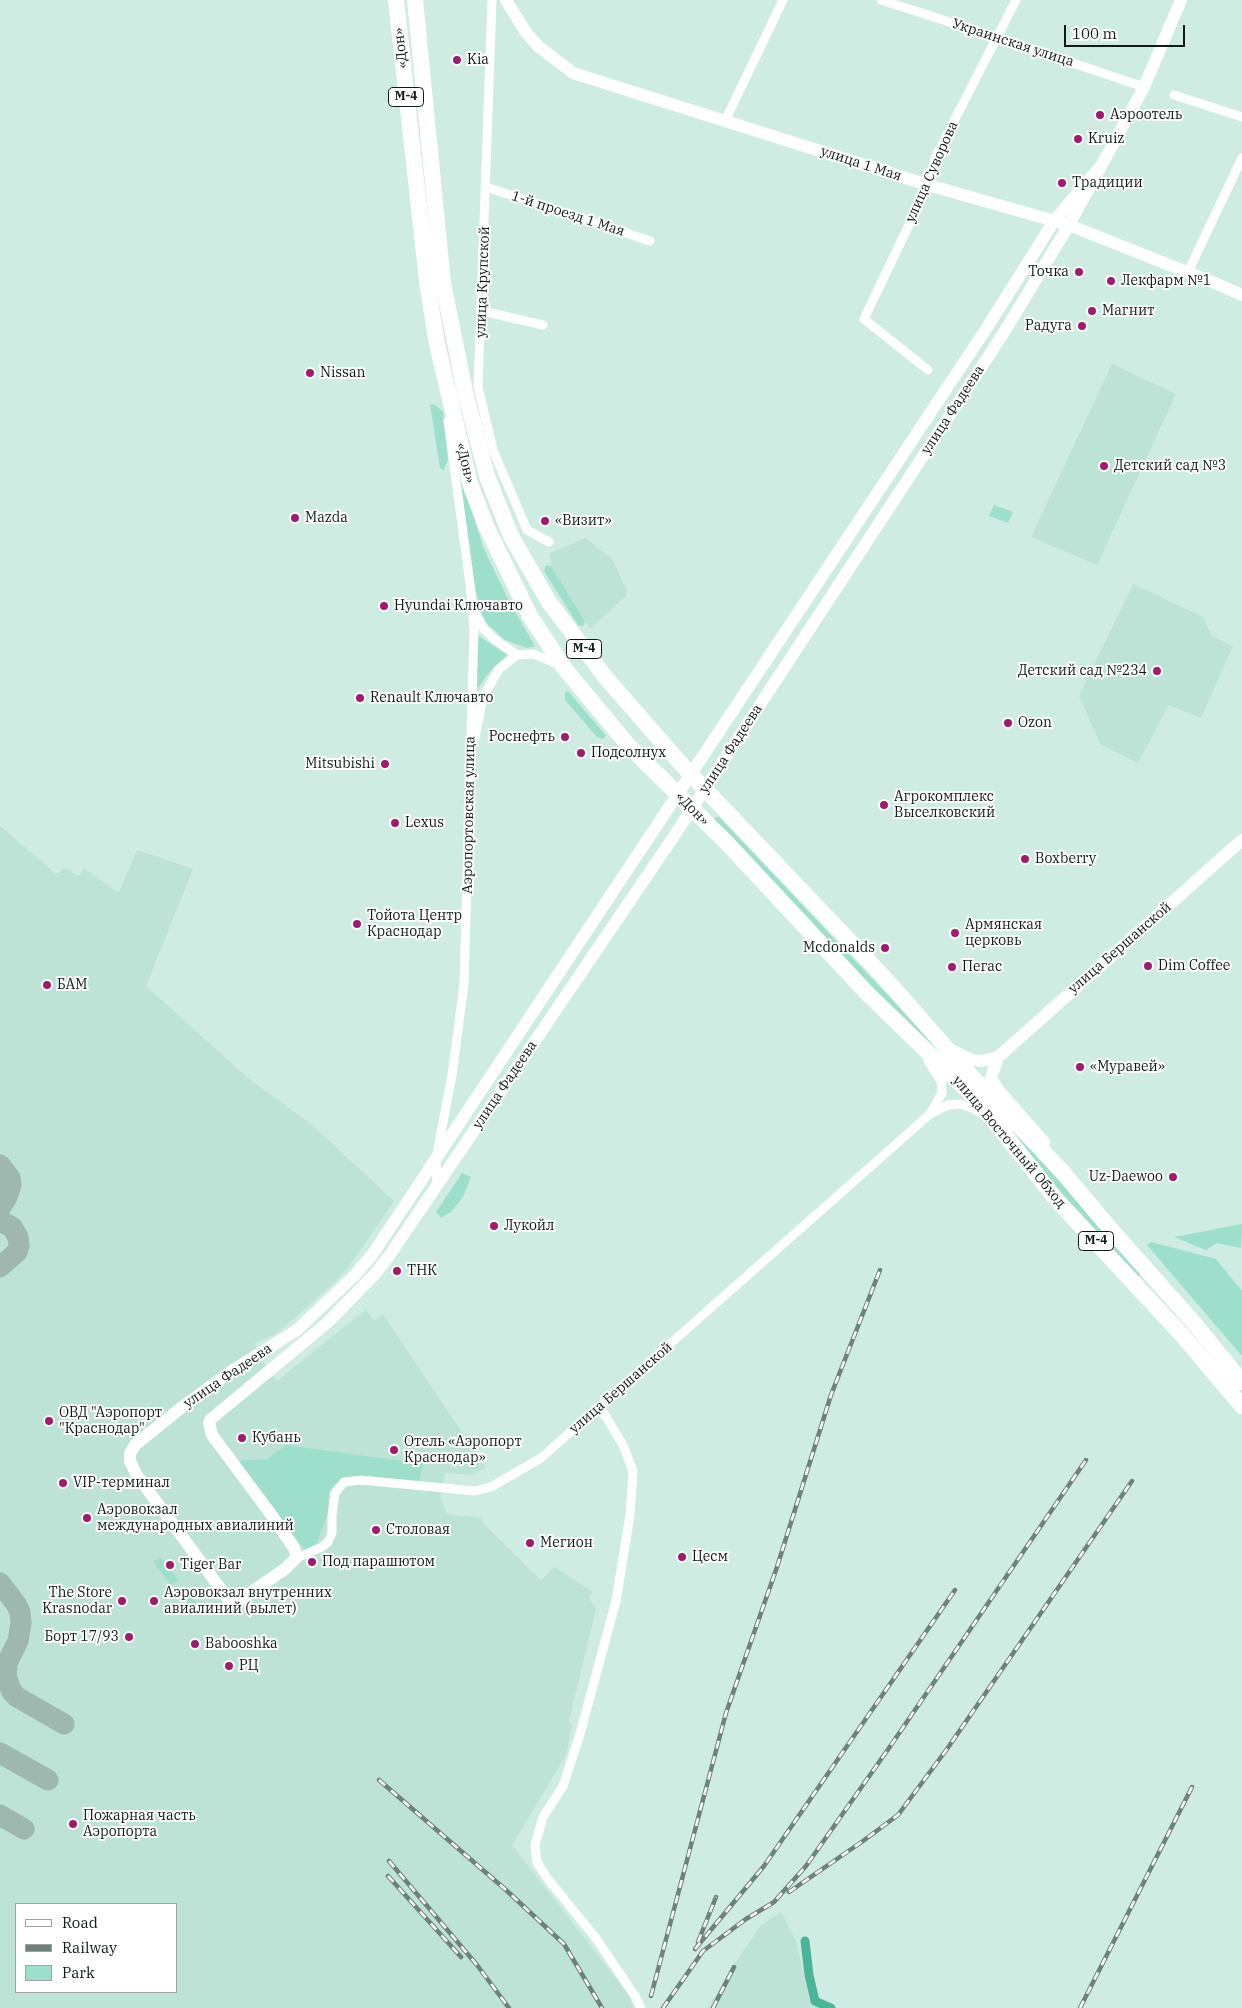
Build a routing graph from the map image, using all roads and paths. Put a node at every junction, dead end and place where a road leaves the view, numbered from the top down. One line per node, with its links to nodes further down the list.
1 (396, 0): 27 (highway, «Дон» / М-4)
2 (492, 0): 17 (street, улица Крупской)
3 (506, 0): 13 (main road, улица 1 Мая)
4 (783, 0): 13 (street)
5 (881, 0): 9 (street, Украинская улица)
6 (1016, 0): 9 (street, улица Суворова)
7 (1181, 0): 10 (main road, улица Фадеева)
8 (416, 1): 34 (highway, «Дон» / М-4)
9 (996, 37): 10 (street, Украинская улица); 16 (street, улица Суворова)
10 (1144, 87): 15 (main road, улица Фадеева)
11 (1174, 95): 12 (street)
12 (1242, 117)
13 (725, 121): 16 (main road, улица 1 Мая)
14 (1242, 158): 21 (street)
15 (1099, 168): 18 (main road, улица Фадеева); 19 (main road, улица Фадеева)
16 (928, 185): 18 (main road, улица 1 Мая); 28 (street, улица Суворова)
17 (486, 187): 20 (street, 1-й проезд 1 Мая); 23 (street, улица Крупской)
18 (1054, 221): 19 (main road, улица 1 Мая); 25 (main road, улица Фадеева)
19 (1069, 225): 21 (main road, улица 1 Мая); 26 (main road, улица Фадеева)
20 (650, 241)
21 (1188, 272): 22 (main road, улица 1 Мая)
22 (1242, 296)
23 (482, 311): 24 (street); 29 (street, улица Крупской)
24 (543, 325)
25 (988, 326): 26 (main road); 37 (main road, улица Фадеева)
26 (1003, 334): 38 (main road, улица Фадеева)
27 (437, 344): 30 (street, Аэропортовская улица); 32 (highway, «Дон» / М-4)
28 (928, 370)
29 (549, 542)
30 (474, 609): 31 (street); 33 (street, Аэропортовская улица)
31 (517, 655): 32 (street); 33 (street)
32 (565, 668): 36 (highway, «Дон» / М-4)
33 (471, 753): 43 (street, Аэропортовская улица)
34 (743, 829): 40 (highway, улица Восточный Обход / М-4)
35 (1242, 840): 41 (main road, улица Бершанской)
36 (727, 843): 39 (highway, улица Восточный Обход / М-4)
37 (629, 869): 38 (main road); 44 (main road, улица Фадеева)
38 (645, 879): 48 (main road, улица Фадеева)
39 (894, 1018): 42 (street, улица Бершанской); 45 (highway, улица Восточный Обход / М-4)
40 (948, 1048): 41 (main road); 47 (highway, улица Восточный Обход / М-4)
41 (998, 1057): 47 (main road)
42 (930, 1114): 45 (street, улица Бершанской); 57 (street, улица Бершанской)
43 (441, 1128): 44 (street); 46 (street, Аэропортовская улица)
44 (454, 1132): 46 (main road, улица Фадеева)
45 (1014, 1144): 56 (highway, улица Восточный Обход / М-4)
46 (436, 1159): 48 (street, Аэропортовская улица); 49 (main road, улица Фадеева)
47 (1060, 1169): 55 (highway, улица Восточный Обход / М-4)
48 (437, 1184): 50 (main road, улица Фадеева)
49 (415, 1190): 50 (main road); 51 (main road, улица Фадеева)
50 (426, 1199): 52 (main road, улица Фадеева)
51 (406, 1204): 52 (main road); 53 (main road, улица Фадеева)
52 (419, 1210): 54 (main road, улица Фадеева)
53 (246, 1363): 54 (main road); 58 (main road, улица Фадеева)
54 (259, 1378): 58 (main road, улица Фадеева)
55 (1242, 1382)
56 (1242, 1406)
57 (600, 1407): 58 (street, улица Бершанской); 59 (street)
58 (296, 1559)
59 (642, 2008)

